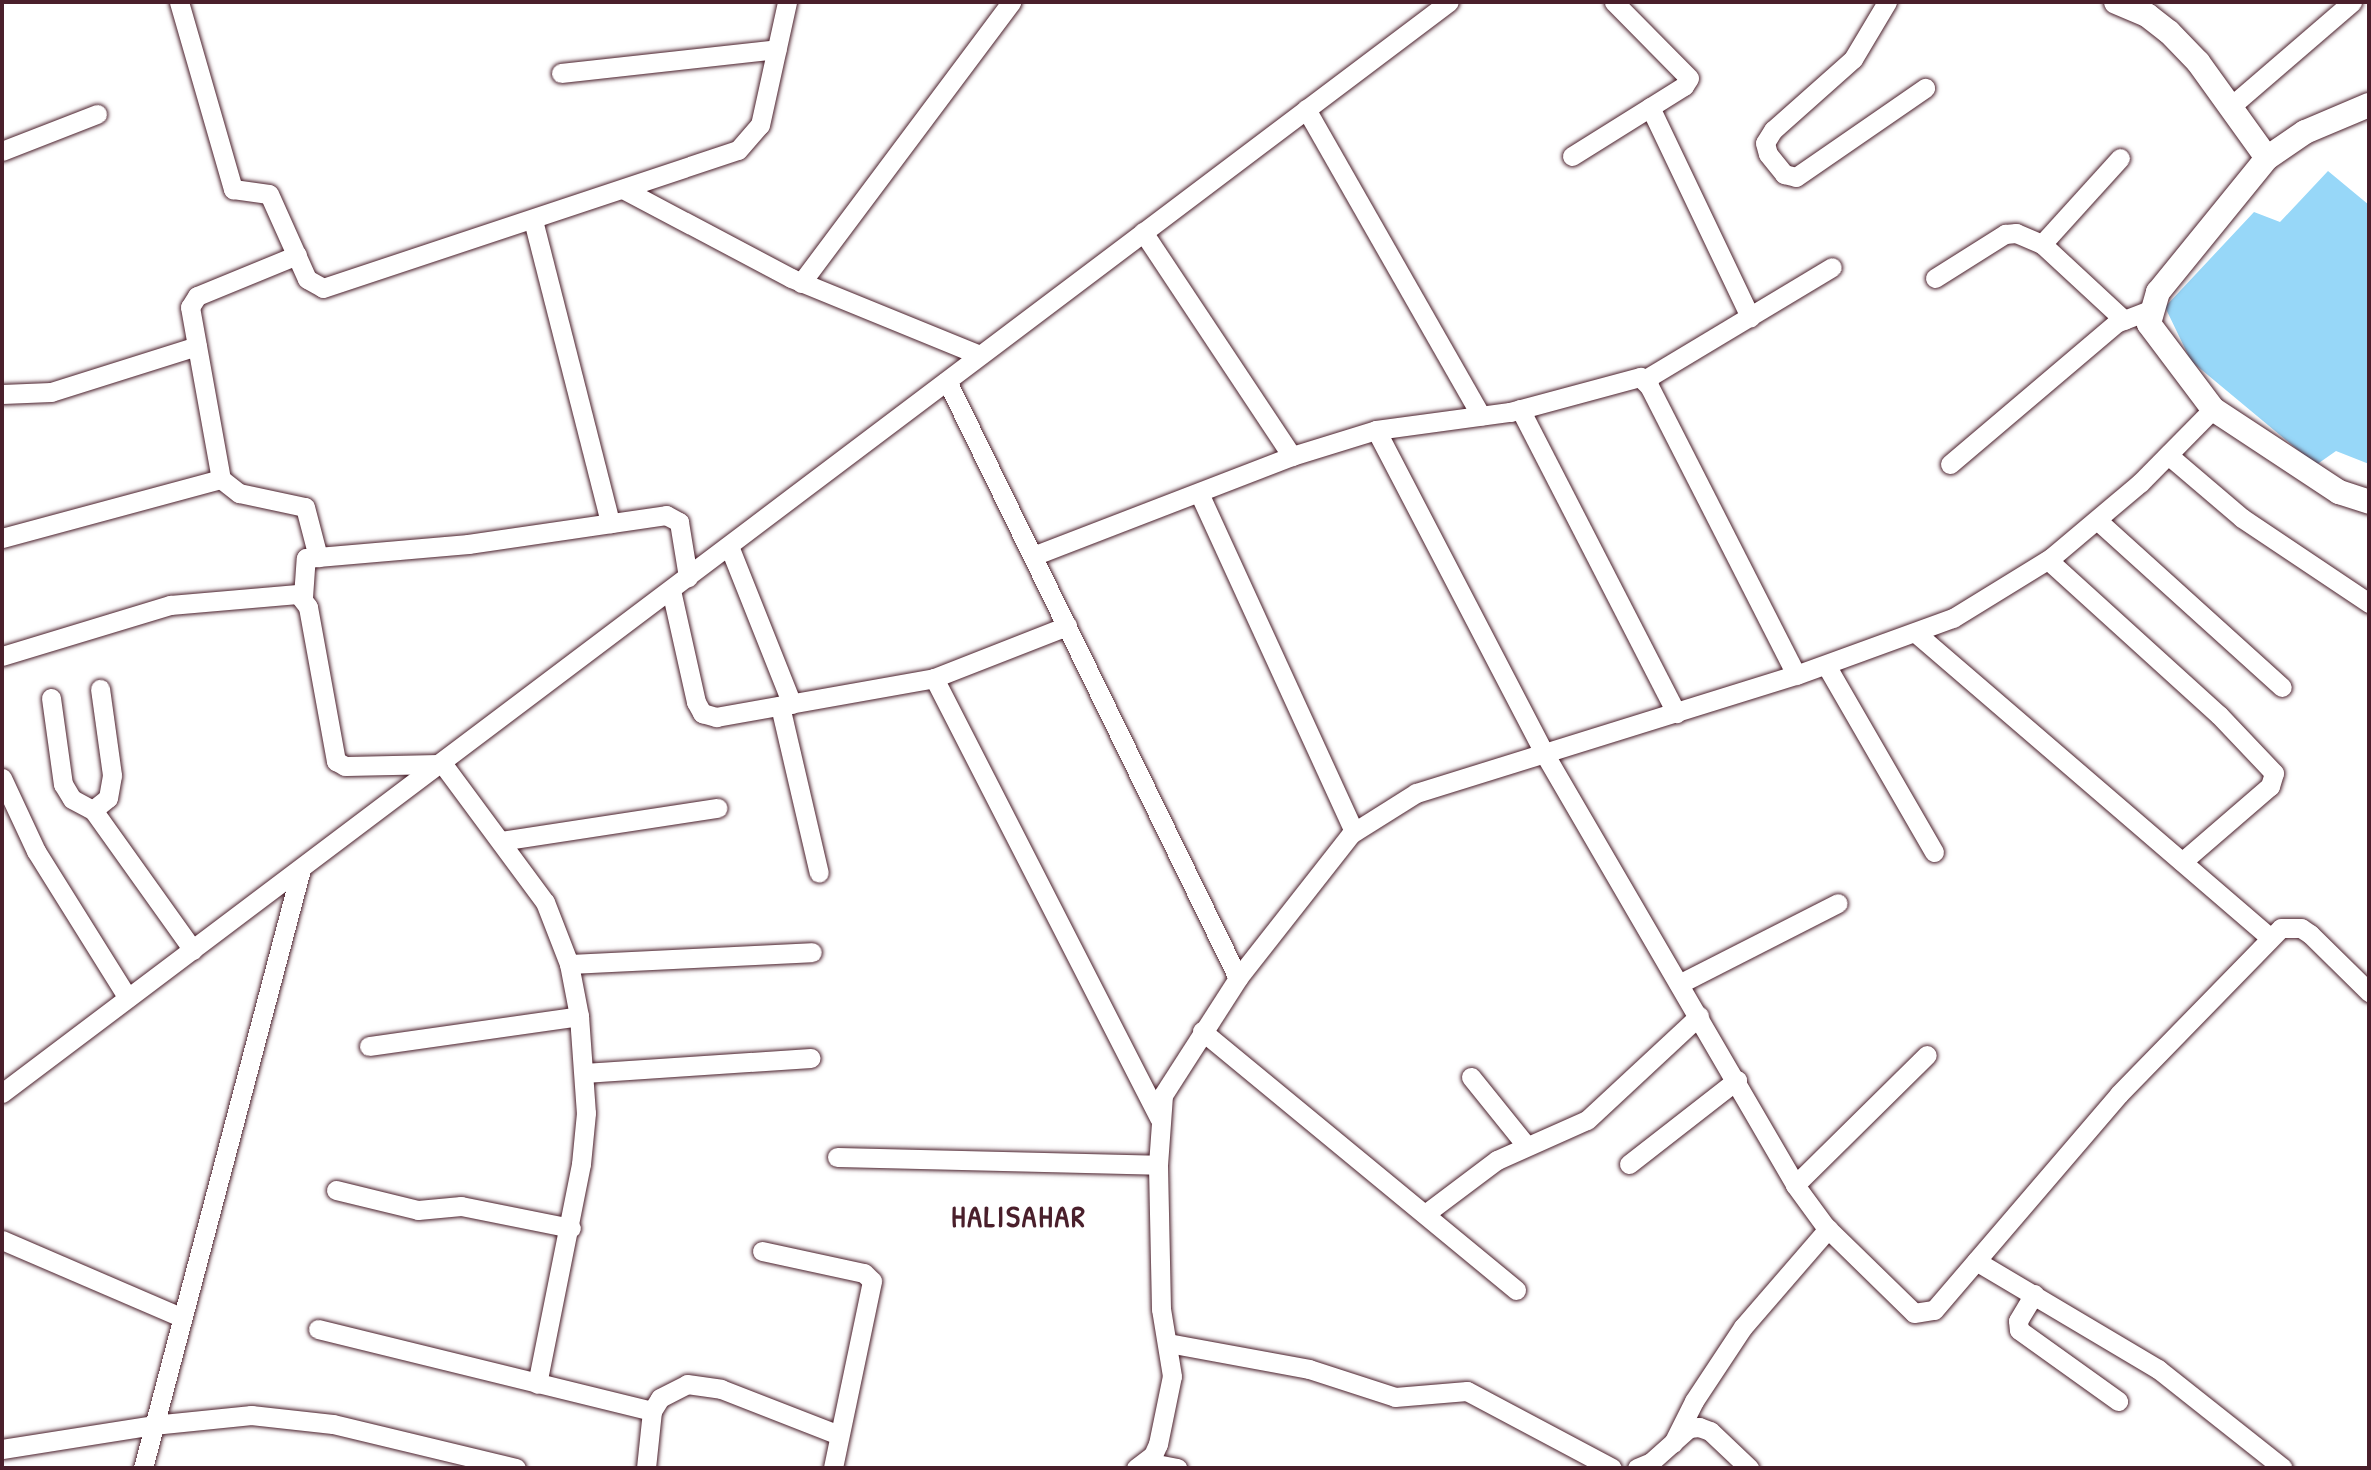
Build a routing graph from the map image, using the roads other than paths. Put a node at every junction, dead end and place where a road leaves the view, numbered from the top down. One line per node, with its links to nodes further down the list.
1 (179, 2): 26 (street)
2 (787, 2): 10 (street)
3 (1011, 2): 29 (street)
4 (1449, 2): 15 (street)
5 (1614, 2): 13 (street)
6 (1887, 2): 12 (street)
7 (2116, 2): 9 (street)
8 (2352, 2): 14 (street)
9 (2154, 8): 14 (street)
10 (777, 50): 11 (street); 22 (street)
11 (561, 73)
12 (1924, 88)
13 (1650, 107): 19 (street); 31 (street)
14 (2230, 107): 21 (street)
15 (1306, 109): 24 (street); 40 (street)
16 (2365, 111): 21 (street)
17 (97, 114): 18 (street)
18 (2, 151)
19 (1572, 156)
20 (2120, 158): 25 (street)
21 (2267, 158): 30 (street)
22 (623, 189): 23 (street); 29 (street)
23 (533, 220): 26 (street); 49 (street)
24 (1143, 232): 34 (street); 43 (street)
25 (2042, 244): 28 (street); 32 (street)
26 (297, 255): 33 (street)
27 (1832, 267): 31 (street)
28 (1935, 278)
29 (801, 283): 34 (street)
30 (2150, 310): 32 (street); 39 (street)
31 (1749, 317): 35 (street)
32 (2124, 320): 44 (street)
33 (197, 346): 37 (street); 45 (street)
34 (980, 355): 36 (street)
35 (1644, 380): 38 (street); 63 (street)
36 (947, 381): 51 (street); 52 (street)
37 (2, 394)
38 (1520, 409): 40 (street); 69 (street)
39 (2213, 409): 42 (street); 47 (street)
40 (1481, 416): 41 (street)
41 (1376, 430): 43 (street); 70 (street)
42 (2168, 455): 48 (street); 58 (street)
43 (1292, 456): 46 (street)
44 (1950, 464)
45 (221, 480): 50 (street); 53 (street)
46 (1199, 493): 52 (street); 75 (street)
47 (2369, 502)
48 (2097, 520): 54 (street); 65 (street)
49 (610, 523): 53 (street); 55 (street)
50 (2, 538)
51 (729, 546): 55 (street); 68 (street)
52 (1033, 556): 59 (street)
53 (318, 557): 57 (street)
54 (2048, 560): 60 (street); 78 (street)
55 (688, 577): 56 (street)
56 (671, 590): 68 (street); 71 (street)
57 (303, 597): 61 (street); 71 (street)
58 (2369, 603)
59 (1067, 626): 64 (street); 86 (street)
60 (1917, 634): 62 (street); 78 (street)
61 (2, 656)
62 (1826, 665): 63 (street); 77 (street)
63 (1796, 675): 69 (street)
64 (934, 678): 68 (street); 100 (street)
65 (2282, 687)
66 (100, 689): 74 (street)
67 (51, 698): 74 (street)
68 (786, 705): 80 (street)
69 (1676, 713): 70 (street)
70 (1544, 752): 75 (street); 87 (street)
71 (441, 763): 76 (street); 79 (street)
72 (2, 778): 89 (street)
73 (717, 808): 76 (street)
74 (93, 810): 83 (street)
75 (1354, 831): 86 (street)
76 (501, 841): 85 (street)
77 (1934, 852)
78 (2182, 862): 82 (street)
79 (301, 869): 83 (street); 115 (street)
80 (820, 873)
81 (1838, 903): 87 (street)
82 (2269, 937): 88 (street); 112 (street)
83 (193, 950): 89 (street)
84 (811, 951): 85 (street)
85 (569, 964): 90 (street)
86 (1238, 978): 92 (street)
87 (1679, 984): 91 (street)
88 (2369, 992)
89 (128, 999): 99 (street)
90 (579, 1016): 93 (street); 96 (street)
91 (1699, 1016): 98 (street); 101 (street)
92 (1202, 1031): 100 (street); 107 (street)
93 (369, 1046)
94 (1927, 1055): 105 (street)
95 (811, 1058): 96 (street)
96 (584, 1073): 108 (street)
97 (1471, 1077): 101 (street)
98 (1737, 1080): 103 (street); 105 (street)
99 (2, 1093)
100 (1159, 1118): 104 (street)
101 (1525, 1144): 107 (street)
102 (837, 1157): 104 (street)
103 (1629, 1164)
104 (1158, 1165): 117 (street)
105 (1794, 1185): 109 (street)
106 (336, 1190): 108 (street)
107 (1424, 1214): 113 (street)
108 (571, 1228): 118 (street)
109 (1828, 1229): 112 (street); 123 (street)
110 (2, 1240): 115 (street)
111 (762, 1251): 122 (street)
112 (1976, 1261): 114 (street)
113 (1516, 1290)
114 (2034, 1294): 119 (street); 134 (street)
115 (181, 1317): 121 (street)
116 (318, 1329): 118 (street)
117 (1168, 1343): 125 (street); 131 (street)
118 (537, 1384): 120 (street)
119 (2118, 1401)
120 (652, 1411): 122 (street); 128 (street)
121 (153, 1424): 124 (street); 126 (street); 127 (street)
122 (839, 1435): 129 (street)
123 (1673, 1443): 132 (street); 133 (street)
124 (2, 1450)
125 (1141, 1465): 130 (street)
126 (143, 1468)
127 (516, 1468)
128 (646, 1468)
129 (833, 1468)
130 (1177, 1468)
131 (1612, 1468)
132 (1637, 1468)
133 (1749, 1468)
134 (2283, 1468)

